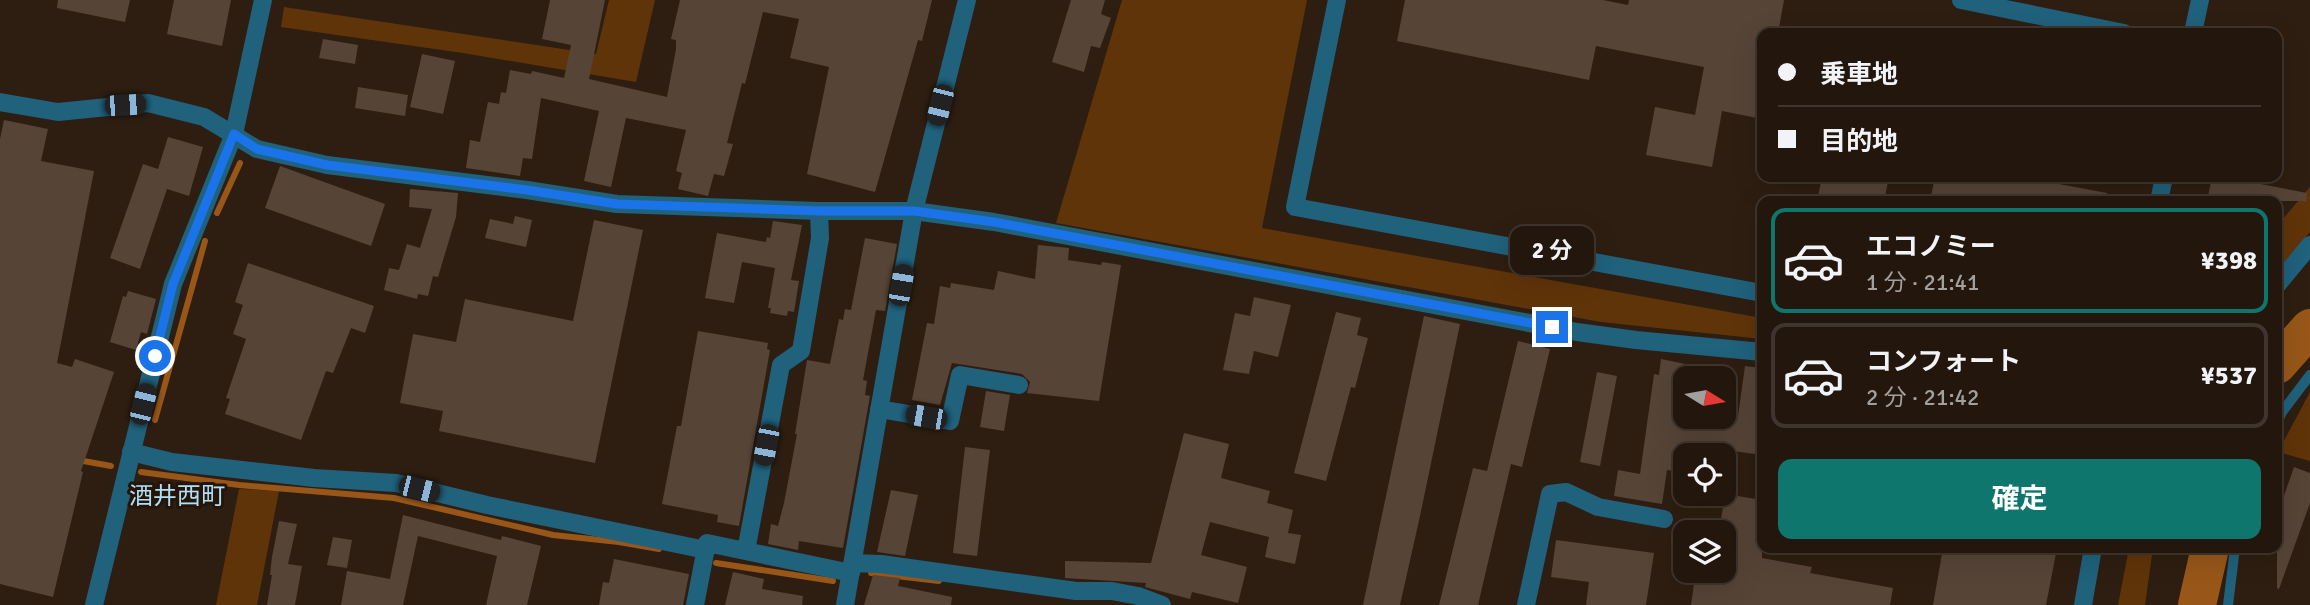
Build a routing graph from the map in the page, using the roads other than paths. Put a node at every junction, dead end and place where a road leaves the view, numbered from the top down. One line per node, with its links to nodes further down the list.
1 (263, 0): 9 (street)
2 (967, 0): 11 (street)
3 (1337, 0): 14 (street)
4 (1961, 0): 6 (street)
5 (2200, 0): 7 (street)
6 (2099, 28)
7 (2194, 28)
8 (0, 102): 9 (street)
9 (234, 134): 10 (street); 20 (street)
10 (819, 211): 11 (street); 23 (street)
11 (914, 211): 15 (street); 18 (street)
12 (2310, 245): 13 (street)
13 (2282, 279)
14 (1757, 292)
15 (1757, 352)
16 (2310, 375): 19 (lane)
17 (1019, 385): 18 (street)
18 (879, 409): 26 (street)
19 (2282, 412)
20 (131, 452): 22 (street); 27 (street)
21 (1664, 519): 31 (street)
22 (706, 550): 23 (street); 28 (street)
23 (746, 551): 26 (street)
24 (2092, 553): 32 (street)
25 (2234, 553): 33 (lane)
26 (851, 568): 29 (street); 30 (street)
27 (94, 605)
28 (695, 605)
29 (845, 605)
30 (1162, 605)
31 (1527, 605)
32 (2083, 605)
33 (2228, 605)

